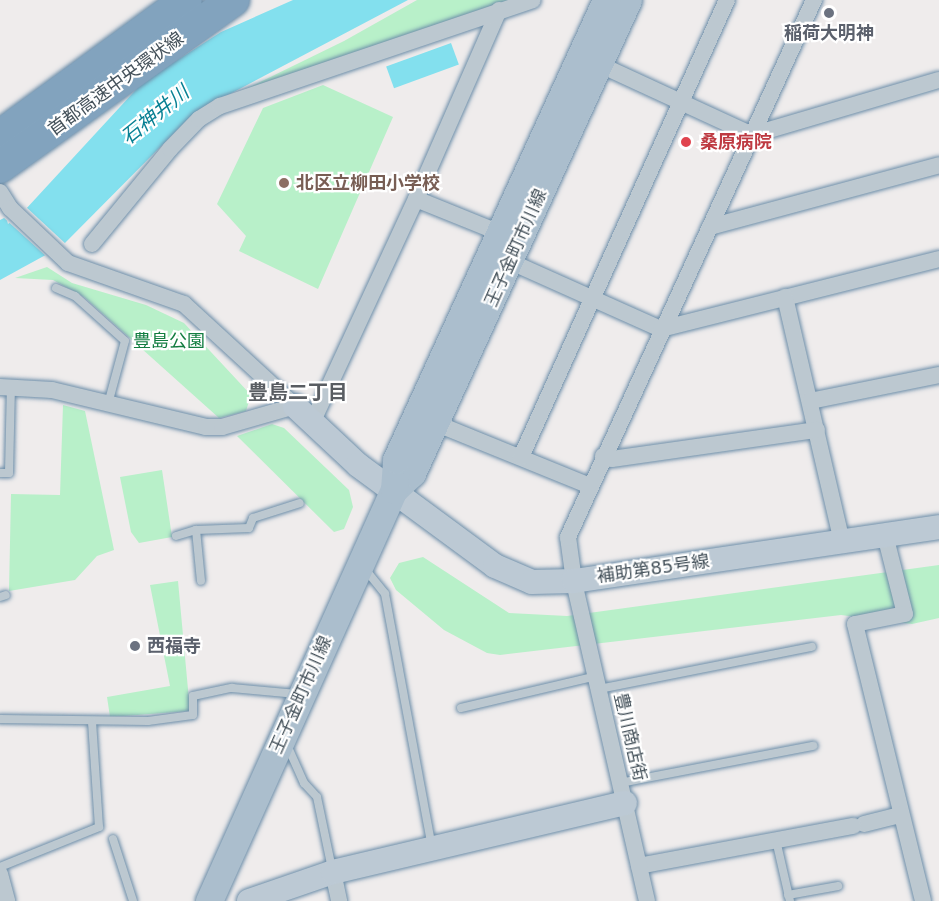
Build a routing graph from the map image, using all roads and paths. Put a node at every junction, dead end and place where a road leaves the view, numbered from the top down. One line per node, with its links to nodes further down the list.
1 (149, 0): 13 (highway)
2 (186, 0): 14 (highway, 首都高速中央環状線)
3 (233, 0): 17 (highway, 首都高速中央環状線)
4 (533, 0): 9 (street)
5 (606, 0): 10 (main road, 王子金町市川線)
6 (628, 0): 10 (main road, 王子金町市川線)
7 (727, 0): 12 (street)
8 (814, 0): 15 (street, 豊川商店街)
9 (499, 10): 19 (street); 22 (street)
10 (589, 60): 12 (street); 21 (main road, 王子金町市川線); 24 (main road, 王子金町市川線)
11 (939, 80): 15 (street)
12 (682, 102): 15 (street); 27 (street)
13 (0, 114)
14 (0, 135)
15 (752, 135): 20 (street, 豊川商店街)
16 (939, 165): 20 (street)
17 (0, 167)
18 (0, 192): 33 (street)
19 (416, 198): 21 (street); 33 (street)
20 (710, 227): 28 (street, 豊川商店街)
21 (500, 233): 40 (main road, 王子金町市川線)
22 (92, 244)
23 (939, 259): 26 (street)
24 (511, 262): 27 (street); 34 (main road, 王子金町市川線)
25 (56, 288): 32 (lane)
26 (785, 297): 28 (street); 31 (street)
27 (594, 298): 28 (street); 37 (street)
28 (661, 329): 36 (street, 豊川商店街)
29 (939, 375): 31 (street)
30 (5, 387): 32 (street); 38 (lane)
31 (810, 401): 35 (street)
32 (108, 404): 33 (street)
33 (304, 415): 40 (street, 補助第85号線)
34 (435, 423): 37 (street); 40 (main road, 王子金町市川線)
35 (817, 430): 36 (street); 46 (street)
36 (603, 456): 39 (street, 豊川商店街)
37 (521, 457): 39 (street)
38 (0, 473)
39 (590, 486): 49 (street, 豊川商店街)
40 (394, 490): 47 (main road, 王子金町市川線); 49 (street, 補助第85号線)
41 (300, 502): 43 (lane)
42 (939, 527): 44 (street, 補助第85号線)
43 (196, 530): 45 (lane); 48 (lane)
44 (885, 535): 46 (street, 補助第85号線); 59 (street)
45 (176, 536)
46 (842, 541): 49 (street, 補助第85号線)
47 (360, 563): 52 (main road, 王子金町市川線); 62 (lane)
48 (201, 581)
49 (574, 581): 51 (street, 豊川商店街)
50 (812, 647): 51 (lane)
51 (598, 683): 53 (lane); 58 (street, 豊川商店街)
52 (300, 695): 55 (lane); 56 (main road, 王子金町市川線)
53 (461, 708)
54 (0, 719): 55 (lane)
55 (92, 721): 64 (lane)
56 (284, 736): 65 (lane); 69 (main road, 王子金町市川線)
57 (813, 746): 58 (lane)
58 (623, 793): 62 (street); 63 (street, 豊川商店街)
59 (901, 815): 61 (street); 73 (street)
60 (113, 839): 68 (lane)
61 (776, 840): 63 (street); 67 (lane)
62 (433, 851): 65 (street)
63 (639, 866): 72 (street, 豊川商店街)
64 (0, 867)
65 (333, 872): 70 (street); 71 (street)
66 (838, 886): 67 (lane)
67 (789, 898)
68 (133, 901)
69 (209, 901)
70 (249, 901)
71 (339, 901)
72 (647, 901)
73 (923, 901)

